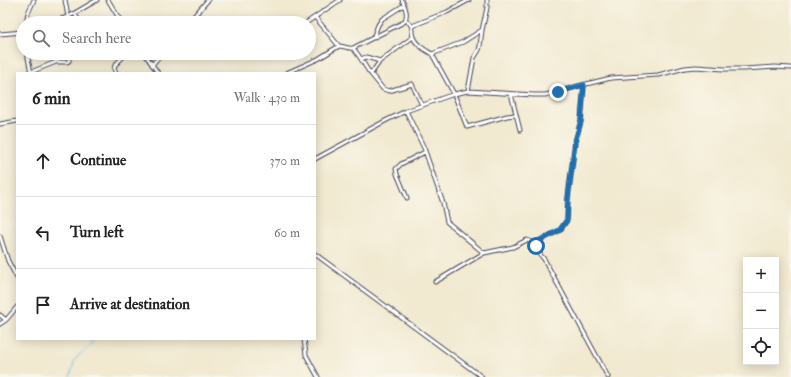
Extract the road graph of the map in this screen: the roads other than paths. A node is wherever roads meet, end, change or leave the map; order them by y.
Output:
1 (34, 0) edge
2 (65, 0) edge
3 (97, 0) edge
4 (108, 0) edge
5 (208, 0) edge
6 (340, 0) edge
7 (402, 0) edge
8 (470, 0) edge
9 (488, 0) edge
10 (404, 5) junction
11 (75, 14) joint
12 (27, 16) edge
13 (68, 16) edge
14 (70, 16) edge
15 (117, 16) edge
16 (194, 16) edge
17 (316, 16) edge
18 (316, 18) edge
19 (406, 20) junction
20 (412, 26) junction
21 (482, 30) junction
22 (16, 33) edge
23 (0, 34) edge
24 (413, 37) junction
25 (373, 38) junction
26 (339, 46) junction
27 (353, 48) junction
28 (432, 54) junction
29 (361, 59) junction
30 (28, 60) edge
31 (69, 60) edge
32 (119, 60) edge
33 (149, 60) edge
34 (156, 60) edge
35 (316, 60) edge
36 (316, 60) edge
37 (380, 61) junction
38 (152, 65) junction
39 (791, 68) edge
40 (31, 72) edge
41 (116, 72) edge
42 (157, 72) edge
43 (288, 72) edge
44 (371, 74) junction
45 (584, 85) junction
46 (468, 91) junction
47 (454, 94) junction
48 (511, 94) junction
49 (422, 105) junction
50 (406, 111) junction
51 (515, 115) junction
52 (16, 121) edge
53 (0, 124) edge
54 (520, 130) dead end
55 (425, 152) junction
56 (316, 158) edge
57 (407, 198) dead end
58 (0, 236) edge
59 (535, 243) junction
60 (484, 253) junction
61 (316, 255) edge
62 (16, 276) edge
63 (435, 282) dead end
64 (16, 308) edge
65 (0, 315) edge
66 (6, 320) junction
67 (0, 324) edge
68 (304, 340) edge
69 (480, 376) edge
70 (318, 377) edge
71 (608, 377) edge

1 - 12 street
2 - 13 street
3 - 11 street
4 - 15 street
5 - 16 street
6 - 17 street
7 - 10 street
8 - 20 street
9 - 21 street
10 - 19 street
10 - 25 street
11 - 14 street
18 - 26 street
19 - 20 street
19 - 25 street
20 - 24 street
21 - 28 street
21 - 46 street
22 - 23 street
24 - 28 street
24 - 37 street
25 - 27 street
26 - 27 street
26 - 36 street
27 - 29 street
28 - 47 street
29 - 37 street
29 - 44 street
30 - 40 street
31 - 40 street
32 - 41 street
33 - 38 street
34 - 38 street
35 - 43 street
37 - 44 street
38 - 42 street
39 - 45 street
44 - 49 street
45 - 48 street
45 - 59 street
46 - 47 street
46 - 48 street
47 - 49 street
47 - 51 street
48 - 51 street
49 - 50 street
50 - 55 street
50 - 56 street
51 - 54 street
52 - 53 street
55 - 57 street
55 - 60 street
58 - 62 street
59 - 60 street
59 - 71 street
60 - 63 street
61 - 69 street
64 - 66 street
65 - 66 street
66 - 67 street
68 - 70 street

